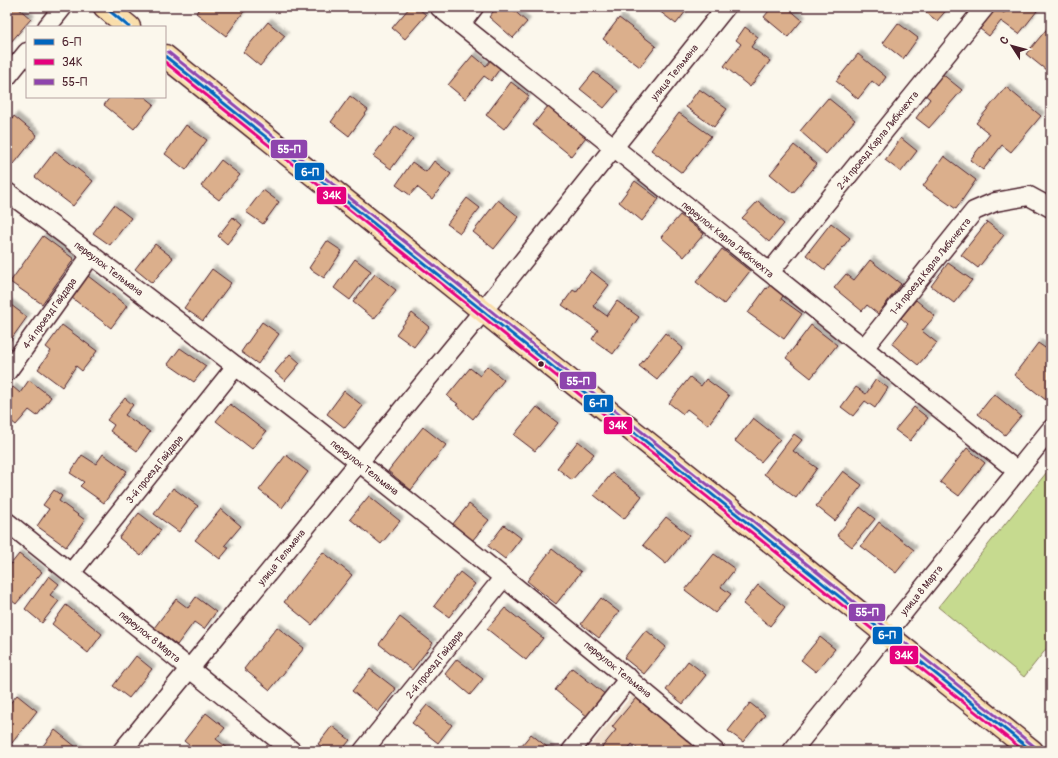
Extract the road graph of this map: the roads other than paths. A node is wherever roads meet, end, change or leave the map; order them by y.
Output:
1 (63, 7) edge
2 (104, 7) edge
3 (439, 7) edge
4 (474, 7) edge
5 (726, 7) edge
6 (985, 7) edge
7 (461, 24) junction
8 (48, 26) edge
9 (129, 26) edge
10 (26, 53) edge
11 (166, 57) edge
12 (7, 77) edge
13 (614, 147) junction
14 (7, 192) edge
15 (1051, 208) edge
16 (92, 254) junction
17 (770, 272) junction
18 (483, 311) junction
19 (864, 348) junction
20 (236, 366) junction
21 (7, 372) edge
22 (1051, 429) edge
23 (359, 462) junction
24 (1017, 471) junction
25 (7, 522) edge
26 (71, 573) junction
27 (504, 577) junction
28 (886, 634) junction
29 (190, 668) junction
30 (629, 678) junction
31 (122, 751) edge
32 (292, 751) edge
33 (364, 751) edge
34 (571, 751) edge
35 (715, 751) edge
36 (792, 751) edge
37 (1032, 751) edge

1 - 8 street
2 - 9 main road
3 - 7 street, переулок Карла Либкнехта
4 - 7 street
5 - 13 street, улица Тельмана
6 - 17 street, 2-й проезд Карла Либкнехта
7 - 13 street, переулок Карла Либкнехта
10 - 12 street
11 - 18 main road
13 - 17 street, переулок Карла Либкнехта
13 - 18 street, улица Тельмана
14 - 16 street, переулок Тельмана
15 - 19 street, 1-й проезд Карла Либкнехта
16 - 20 street, переулок Тельмана
16 - 21 street, 4-й проезд Гайдара
17 - 19 street, переулок Карла Либкнехта
18 - 23 street, улица Тельмана
18 - 28 main road
19 - 24 street, переулок Карла Либкнехта
20 - 23 street, переулок Тельмана
20 - 26 street, 3-й проезд Гайдара
22 - 24 street, улица 8 Марта
23 - 27 street, переулок Тельмана
23 - 29 street, улица Тельмана
24 - 28 street, улица 8 Марта
25 - 26 street, переулок 8 Марта
26 - 29 street, переулок 8 Марта
27 - 30 street, переулок Тельмана
27 - 33 street, 2-й проезд Гайдара
28 - 36 street, улица 8 Марта
28 - 37 main road
29 - 31 street, улица Тельмана
29 - 32 street, переулок 8 Марта
30 - 34 street
30 - 35 street, переулок Тельмана

